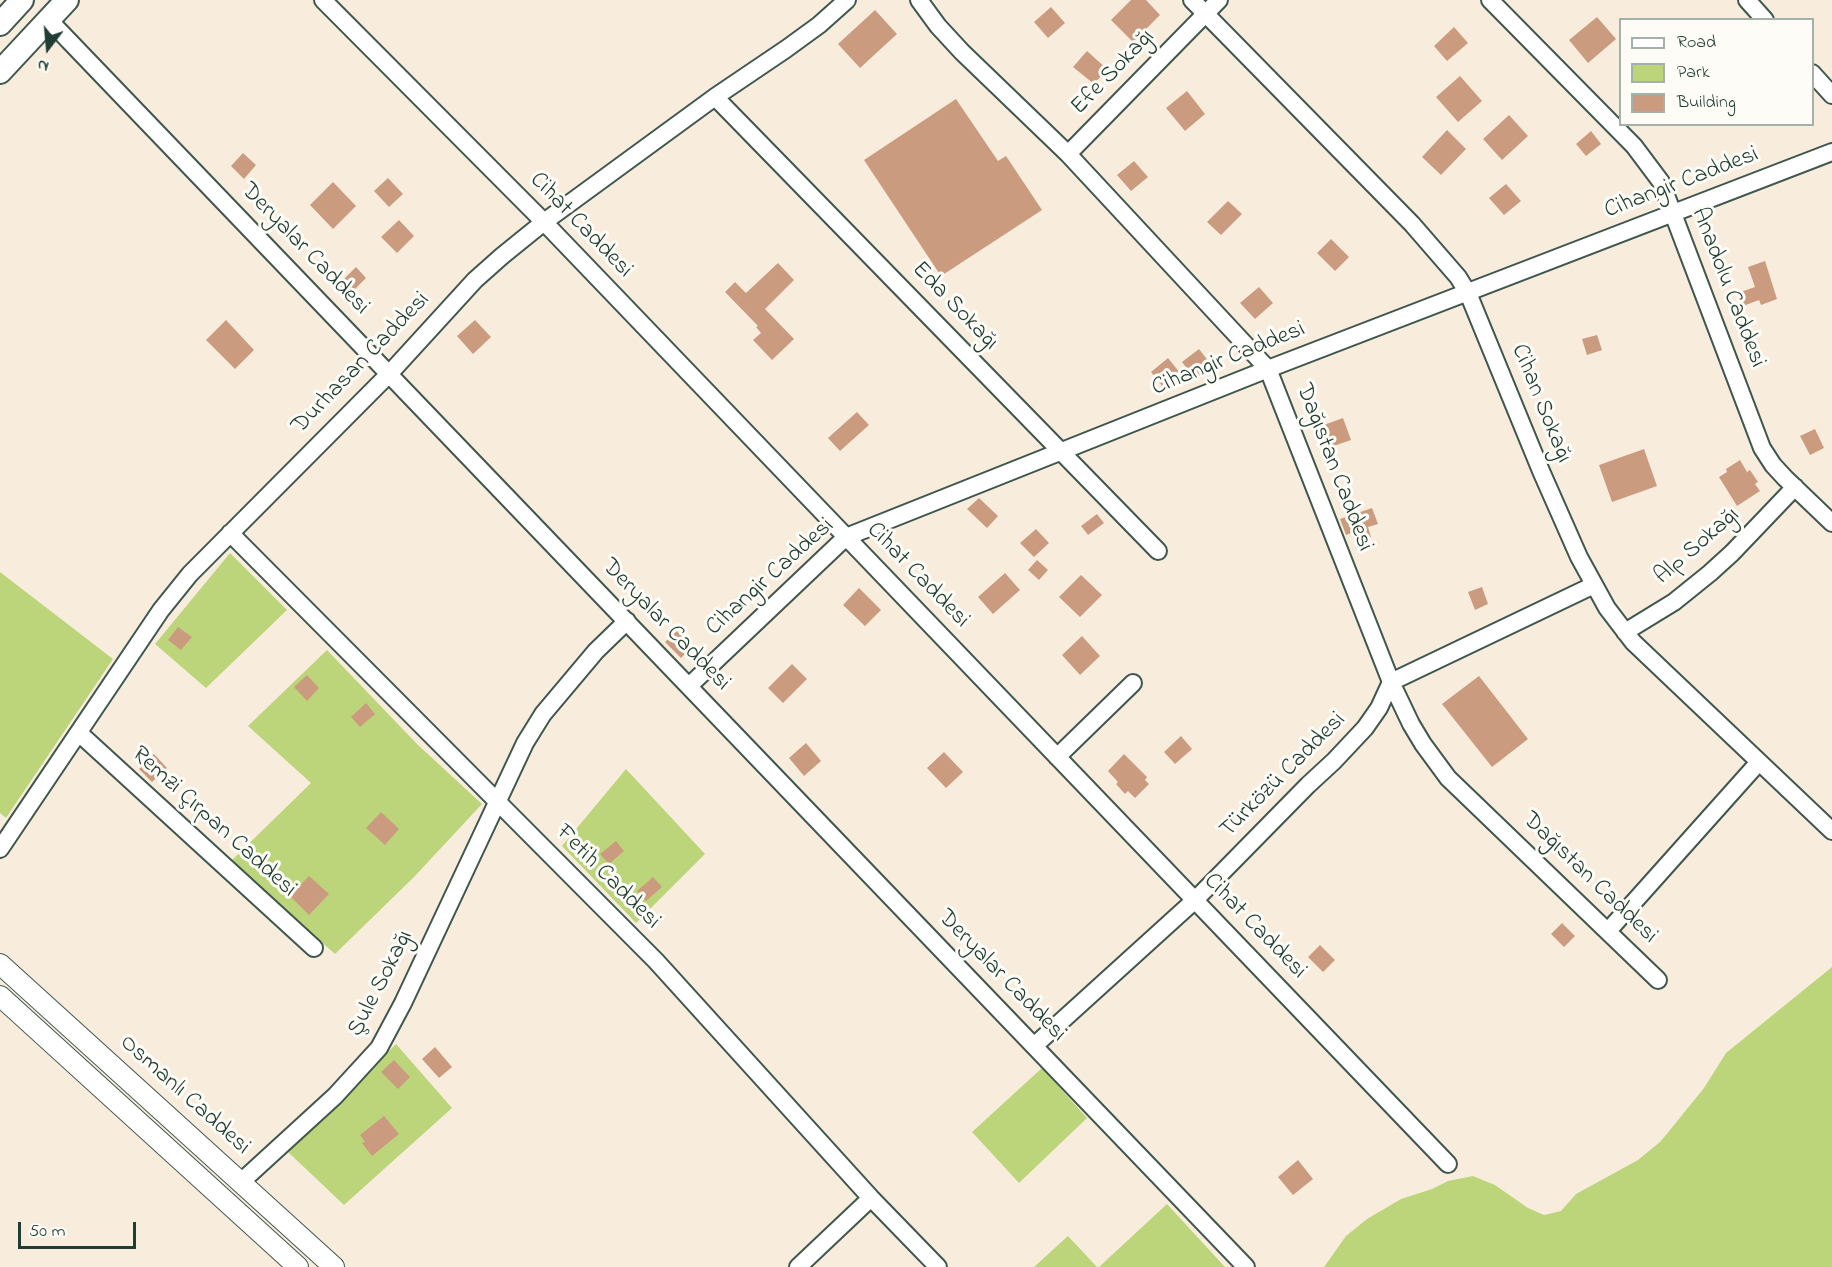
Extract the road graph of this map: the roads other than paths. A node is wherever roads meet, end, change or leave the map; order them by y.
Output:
1 (22, 0) edge
2 (68, 0) edge
3 (323, 0) edge
4 (847, 0) edge
5 (919, 0) edge
6 (1192, 0) edge
7 (1219, 0) edge
8 (1490, 0) edge
9 (1747, 0) edge
10 (1205, 14) junction
11 (1763, 18) edge
12 (49, 20) junction
13 (0, 24) edge
14 (0, 72) edge
15 (1814, 75) edge
16 (1832, 94) edge
17 (715, 97) junction
18 (1832, 152) edge
19 (1068, 154) junction
20 (1673, 214) junction
21 (544, 222) junction
22 (1468, 293) junction
23 (1268, 369) junction
24 (390, 374) junction
25 (1061, 452) junction
26 (1795, 487) junction
27 (1832, 523) edge
28 (230, 533) junction
29 (846, 537) junction
30 (1158, 551) dead end
31 (1593, 585) junction
32 (627, 621) junction
33 (1625, 632) junction
34 (1391, 682) junction
35 (1133, 683) dead end
36 (689, 686) junction
37 (79, 734) junction
38 (1057, 757) junction
39 (1759, 762) junction
40 (498, 802) junction
41 (1832, 831) edge
42 (0, 849) edge
43 (1195, 900) junction
44 (1608, 931) junction
45 (314, 948) dead end
46 (0, 964) edge
47 (1658, 980) dead end
48 (0, 996) edge
49 (1034, 1046) junction
50 (1448, 1164) dead end
51 (241, 1182) junction
52 (871, 1198) junction
53 (298, 1267) edge
54 (334, 1267) edge
55 (798, 1267) edge
56 (938, 1267) edge
57 (1246, 1267) edge

1 - 13 highway
2 - 12 highway
3 - 21 street, Cihat Caddesi
4 - 17 street, Durhasan Caddesi
5 - 19 street, Dağıstan Caddesi
6 - 10 street, Cihan Sokağı
7 - 10 street, Efe Sokağı
8 - 20 street, Anadolu Caddesi
9 - 11 street
10 - 19 street, Efe Sokağı
10 - 22 street, Cihan Sokağı
12 - 14 highway
12 - 24 street, Deryalar Caddesi
15 - 16 street
17 - 21 street, Durhasan Caddesi
17 - 25 street, Eda Sokağı
18 - 20 street, Cihangir Caddesi
19 - 23 street, Dağıstan Caddesi
20 - 22 street, Cihangir Caddesi
20 - 26 street, Anadolu Caddesi
21 - 24 street, Durhasan Caddesi
21 - 29 street, Cihat Caddesi
22 - 23 street, Cihangir Caddesi
22 - 31 street, Cihan Sokağı
23 - 25 street, Cihangir Caddesi
23 - 34 street, Dağıstan Caddesi
24 - 28 street, Durhasan Caddesi
24 - 32 street, Deryalar Caddesi
25 - 29 street, Cihangir Caddesi
25 - 30 street, Eda Sokağı
26 - 27 street, Anadolu Caddesi
26 - 33 street, Alp Sokağı
28 - 37 street, Durhasan Caddesi
28 - 40 street, Fetih Caddesi
29 - 36 street, Cihangir Caddesi
29 - 38 street, Cihat Caddesi
31 - 33 street, Cihan Sokağı
31 - 34 street
32 - 36 street, Deryalar Caddesi
32 - 40 street, Şule Sokağı
33 - 39 street, Cihan Sokağı
34 - 43 street, Türközü Caddesi
34 - 44 street, Dağıstan Caddesi
35 - 38 street
36 - 49 street, Deryalar Caddesi
37 - 42 street, Durhasan Caddesi
37 - 45 street, Remzi Çırpan Caddesi
38 - 43 street, Cihat Caddesi
39 - 41 street, Cihan Sokağı
39 - 44 street
40 - 51 street, Şule Sokağı
40 - 52 street, Fetih Caddesi
43 - 49 street, Türközü Caddesi
43 - 50 street, Cihat Caddesi
44 - 47 street, Dağıstan Caddesi
46 - 51 main road, Osmanlı Caddesi
48 - 53 main road, Osmanlı Caddesi
49 - 57 street, Deryalar Caddesi
51 - 54 main road, Osmanlı Caddesi
52 - 55 street
52 - 56 street, Fetih Caddesi

